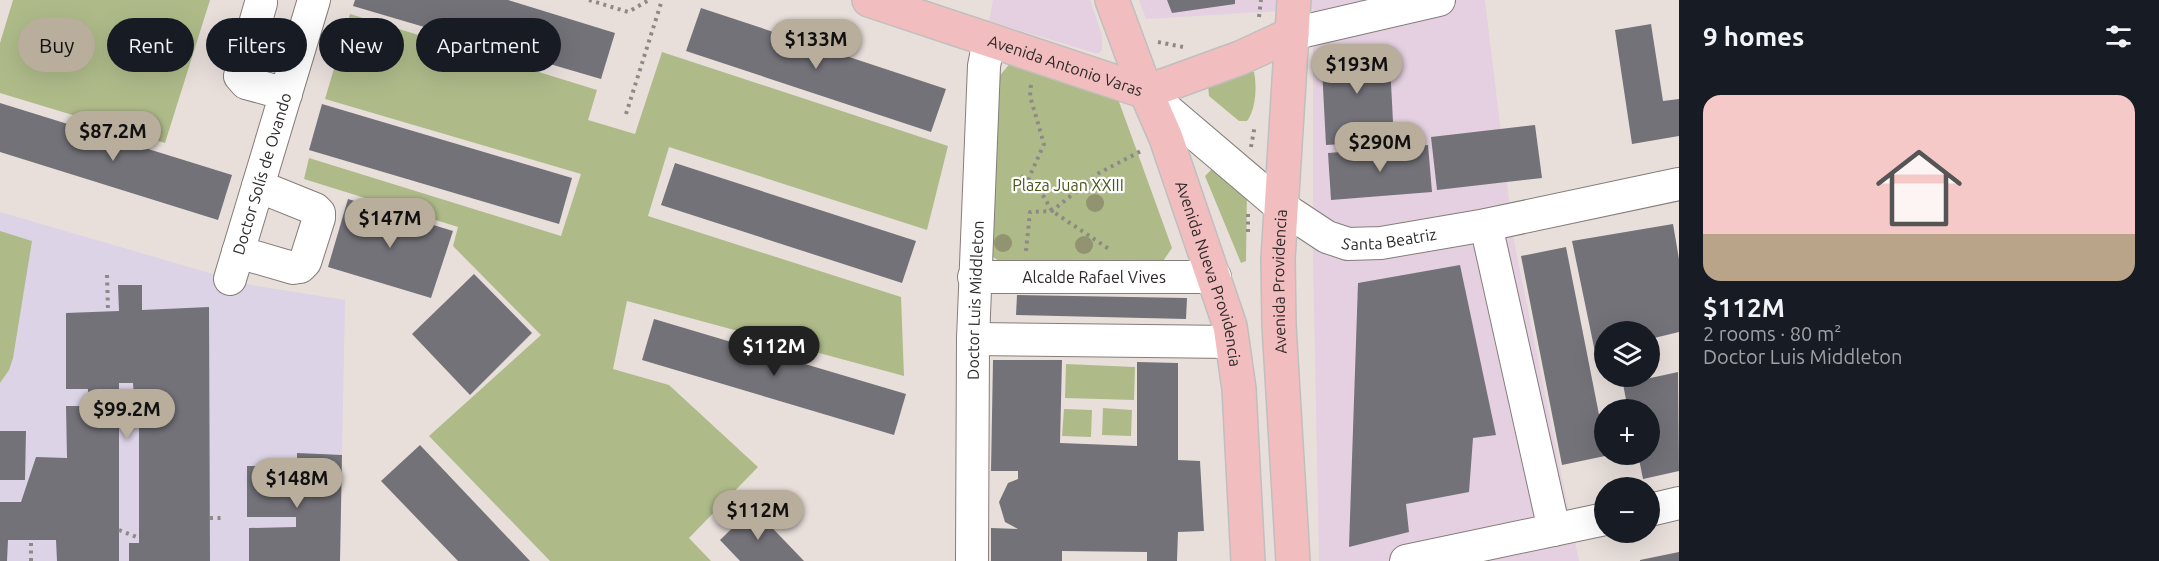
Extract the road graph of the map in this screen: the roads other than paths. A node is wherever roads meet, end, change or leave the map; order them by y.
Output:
1 (314, 0) edge
2 (869, 0) edge
3 (1112, 0) edge
4 (1294, 0) edge
5 (1439, 0) edge
6 (261, 3) dead end
7 (1292, 34) junction
8 (988, 40) junction
9 (1146, 92) junction
10 (286, 94) junction
11 (1679, 184) edge
12 (258, 186) junction
13 (1280, 206) junction
14 (1486, 225) junction
15 (974, 277) junction
16 (1215, 278) junction
17 (973, 339) junction
18 (1232, 342) junction
19 (1679, 503) edge
20 (1660, 508) edge
21 (1594, 521) edge
22 (1554, 530) junction
23 (972, 561) edge
24 (1248, 561) edge
25 (1293, 561) edge
26 (1406, 561) edge

1 - 10 street, Doctor Solís de Ovando
2 - 8 main road, Avenida Antonio Varas
3 - 9 main road, Avenida Nueva Providencia
4 - 7 main road, Avenida Providencia
5 - 7 street
6 - 10 street
7 - 9 main road, Avenida Antonio Varas
7 - 13 main road, Avenida Providencia
8 - 9 main road, Avenida Antonio Varas
8 - 15 street, Doctor Luis Middleton
9 - 13 street, Santa Beatriz
9 - 16 main road, Avenida Nueva Providencia
10 - 12 street, Doctor Solís de Ovando
11 - 14 street, Santa Beatriz
12 - 12 street, Doctor Solís de Ovando
13 - 14 street, Santa Beatriz
13 - 25 main road, Avenida Providencia
14 - 22 street
15 - 16 street, Alcalde Rafael Vives
15 - 17 street, Doctor Luis Middleton
16 - 18 main road, Avenida Nueva Providencia
17 - 18 street
17 - 23 street, Doctor Luis Middleton
18 - 24 main road, Avenida Nueva Providencia
19 - 20 street
21 - 22 street
22 - 26 street

